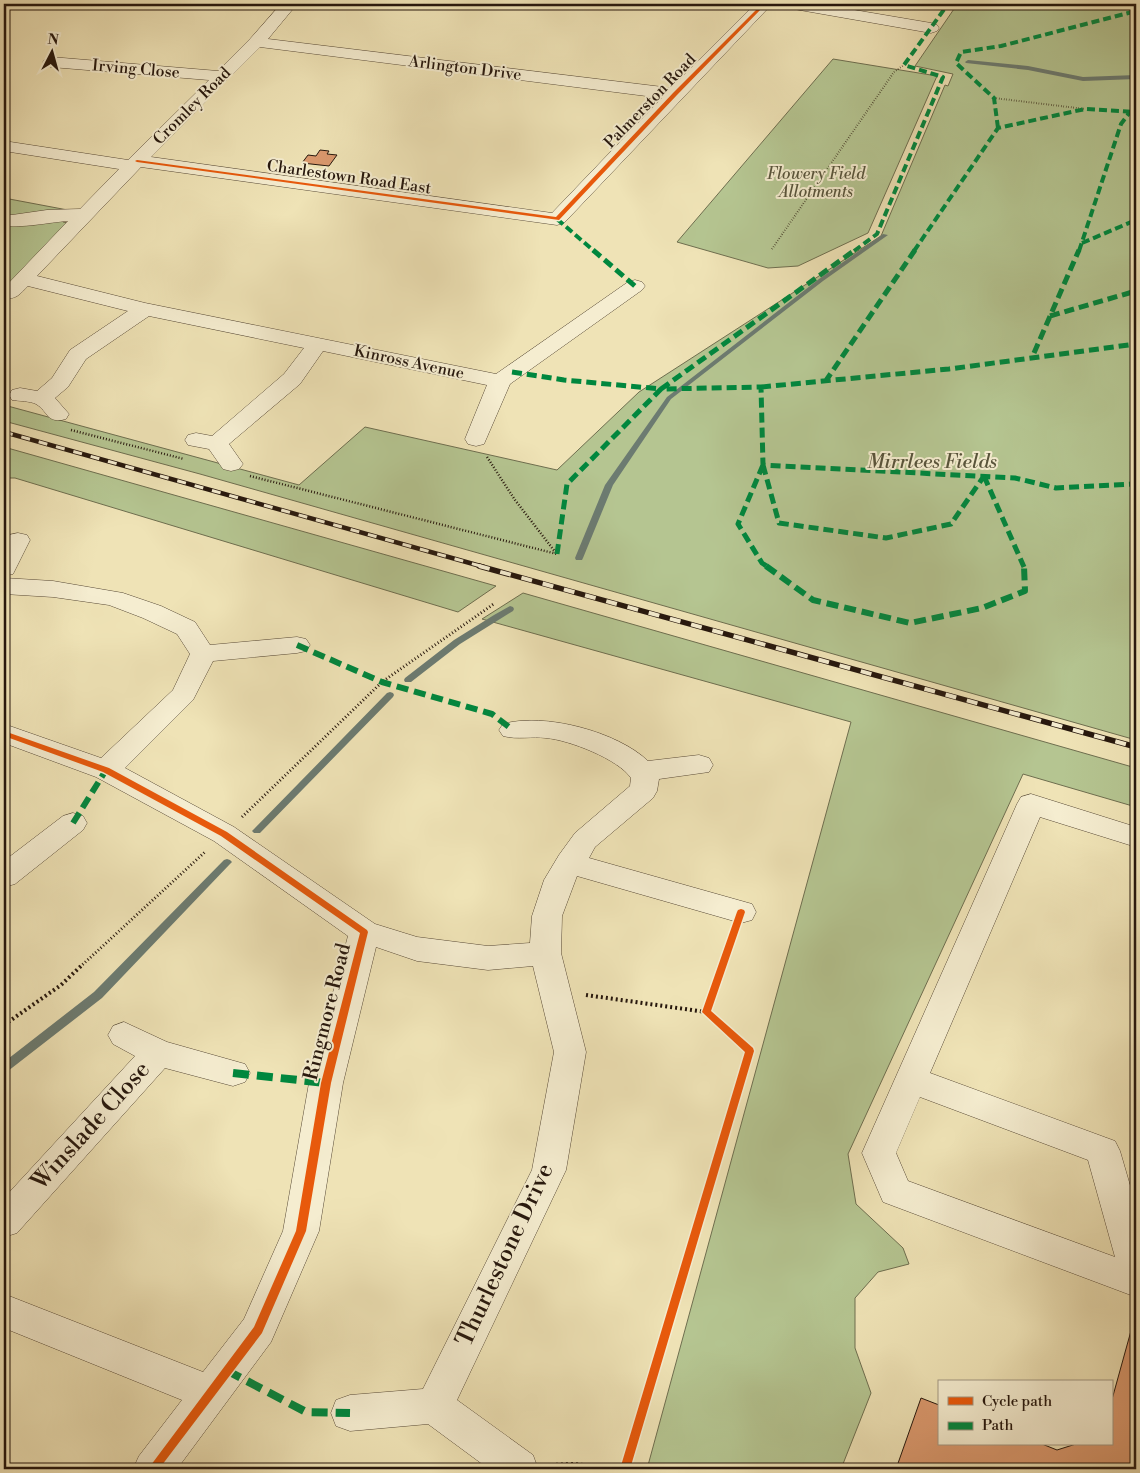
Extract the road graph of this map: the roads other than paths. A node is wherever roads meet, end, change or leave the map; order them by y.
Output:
1 (289, 4) edge
2 (764, 4) edge
3 (794, 4) edge
4 (931, 28) dead end
5 (256, 42) junction
6 (51, 62) dead end
7 (221, 76) junction
8 (675, 94) junction
9 (4, 146) edge
10 (135, 163) junction
11 (86, 215) junction
12 (4, 219) edge
13 (557, 220) joint
14 (17, 286) joint
15 (635, 286) dead end
16 (145, 309) junction
17 (318, 342) junction
18 (500, 381) junction
19 (20, 395) dead end
20 (42, 398) junction
21 (64, 422) road end
22 (476, 439) road end
23 (240, 470) road end
24 (18, 540) dead end
25 (4, 569) edge
26 (4, 586) edge
27 (297, 645) dead end
28 (203, 654) junction
29 (513, 730) dead end
30 (4, 733) edge
31 (699, 765) dead end
32 (106, 770) junction
33 (643, 771) junction
34 (73, 823) dead end
35 (1136, 837) edge
36 (569, 863) junction
37 (4, 876) edge
38 (741, 912) dead end
39 (364, 932) junction
40 (545, 953) junction
41 (124, 1035) dead end
42 (158, 1053) junction
43 (233, 1073) dead end
44 (911, 1080) junction
45 (4, 1222) edge
46 (1136, 1266) edge
47 (1136, 1281) edge
48 (4, 1311) edge
49 (210, 1393) junction
50 (434, 1406) junction
51 (350, 1413) dead end
52 (519, 1468) road end
53 (153, 1469) edge

1 - 5 street, Cromley Road
2 - 8 street, Palmerston Road
3 - 4 street
5 - 7 street, Cromley Road
5 - 8 street, Arlington Drive
6 - 7 street, Irving Close
7 - 10 street, Cromley Road
8 - 13 street, Palmerston Road
9 - 10 street, Charlestown Road East
10 - 11 street, Cromley Road
10 - 13 street, Charlestown Road East
11 - 12 street
11 - 14 street, Cromley Road
14 - 16 street, Kinross Avenue
15 - 18 street
16 - 17 street, Kinross Avenue
16 - 20 street
17 - 18 street, Kinross Avenue
17 - 23 street
18 - 22 street
19 - 20 street
20 - 21 street
24 - 25 street
26 - 28 street
27 - 28 street
28 - 32 street
29 - 33 street
30 - 32 street, Ringmore Road
31 - 33 street
32 - 39 street, Ringmore Road
33 - 36 street, Thurlestone Drive
34 - 37 street
35 - 44 street
36 - 38 street
36 - 40 street, Thurlestone Drive
39 - 40 street
39 - 49 street, Ringmore Road
40 - 50 street, Thurlestone Drive
41 - 42 street
42 - 43 street
42 - 45 street, Winslade Close
44 - 46 street
44 - 47 street
48 - 49 street
49 - 53 street, Ringmore Road
50 - 51 street
50 - 52 street

